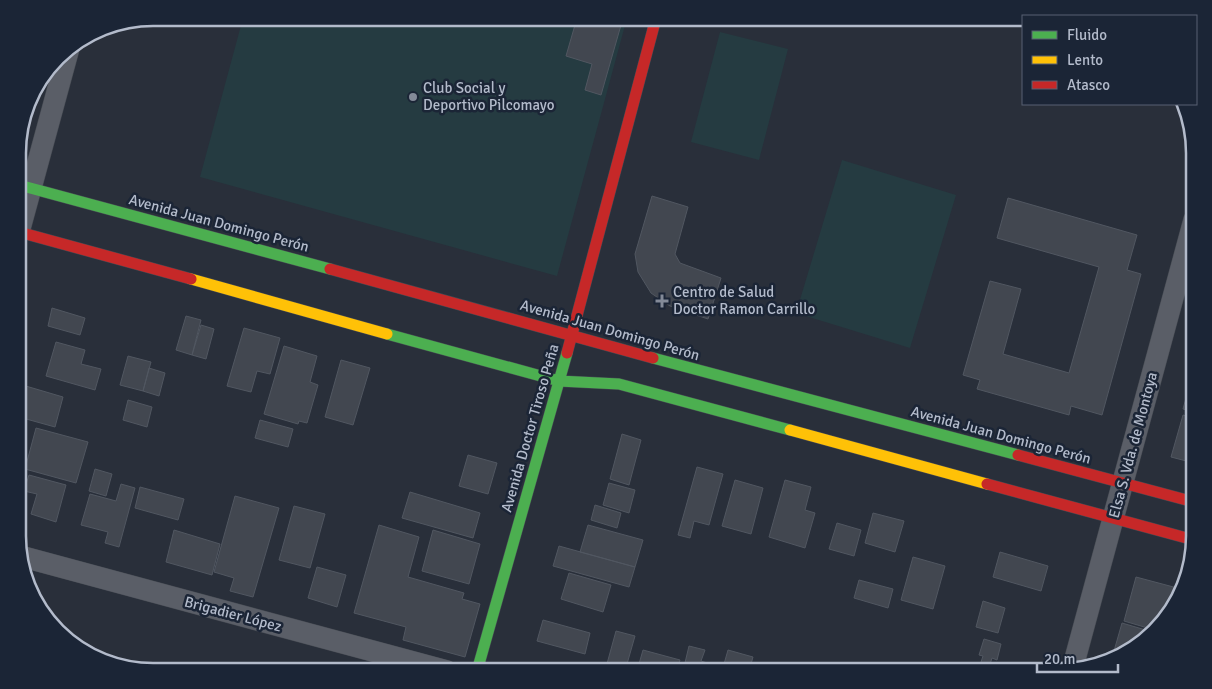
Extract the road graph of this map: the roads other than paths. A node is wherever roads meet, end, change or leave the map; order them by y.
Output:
1 (654, 26) edge
2 (65, 63) edge
3 (26, 183) edge
4 (26, 186) edge
5 (26, 234) edge
6 (1185, 253) edge
7 (572, 334) junction
8 (559, 381) junction
9 (1122, 483) junction
10 (1185, 500) edge
11 (1113, 518) junction
12 (1185, 538) edge
13 (29, 558) edge
14 (1074, 662) edge
15 (416, 663) edge
16 (479, 663) edge

1 - 7 street, Avenida Doctor Tiroso Peña
2 - 3 street
4 - 7 street, Avenida Juan Domingo Perón
5 - 8 street
6 - 9 street, Elsa S. Vda. de Montoya
7 - 8 street, Avenida Doctor Tiroso Peña
7 - 9 street, Avenida Juan Domingo Perón
8 - 11 street
8 - 16 street, Avenida Doctor Tiroso Peña
9 - 10 street, Avenida Juan Domingo Perón
9 - 11 street, Elsa S. Vda. de Montoya
11 - 12 street
11 - 14 street, Elsa S. Vda. de Montoya
13 - 15 street, Brigadier López

